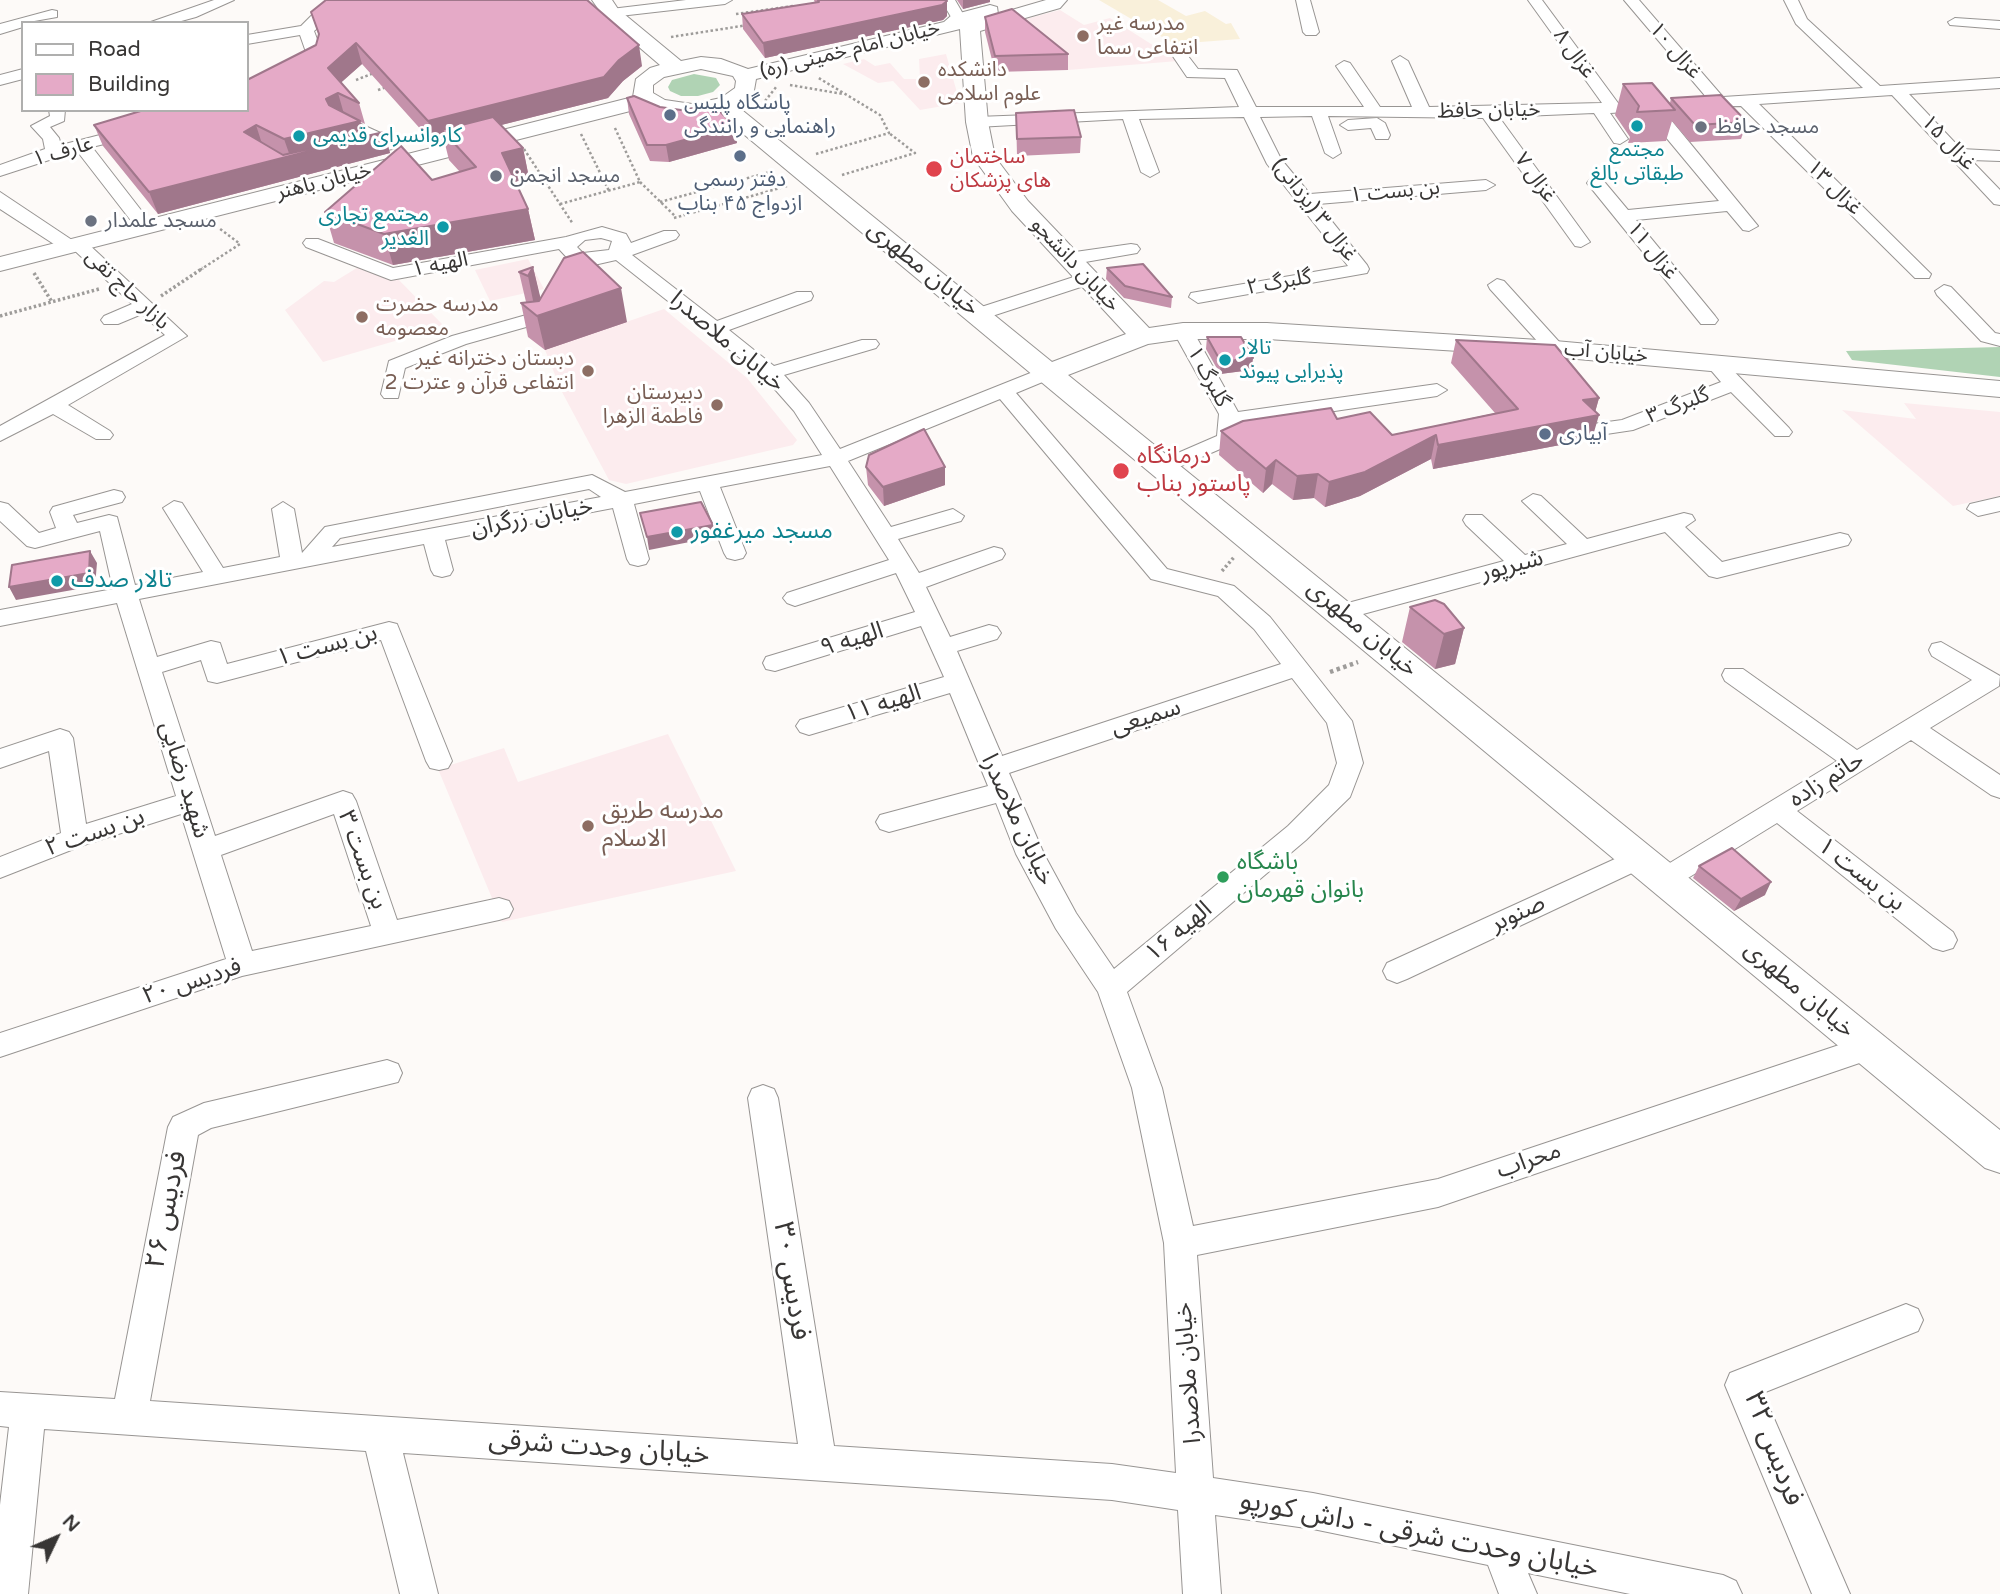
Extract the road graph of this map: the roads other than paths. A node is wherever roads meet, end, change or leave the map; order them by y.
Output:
1 (225, 0) edge
2 (343, 0) edge
3 (725, 0) edge
4 (948, 0) edge
5 (1035, 0) edge
6 (1057, 0) edge
7 (1303, 0) edge
8 (1535, 0) edge
9 (1631, 0) edge
10 (1791, 0) edge
11 (606, 6) edge
12 (52, 14) dead end
13 (28, 21) edge
14 (163, 21) edge
15 (1955, 22) dead end
16 (21, 23) edge
17 (964, 25) junction
18 (2000, 25) edge
19 (0, 29) edge
20 (306, 30) junction
21 (1311, 32) dead end
22 (248, 39) edge
23 (1180, 55) dead end
24 (1399, 61) dead end
25 (1344, 65) dead end
26 (674, 66) junction
27 (21, 75) edge
28 (744, 76) junction
29 (775, 76) junction
30 (0, 80) edge
31 (2000, 83) edge
32 (1894, 88) junction
33 (1874, 89) junction
34 (248, 95) edge
35 (647, 100) junction
36 (1719, 102) junction
37 (1747, 102) junction
38 (1648, 106) junction
39 (1605, 108) junction
40 (727, 109) junction
41 (1375, 111) junction
42 (1422, 111) junction
43 (57, 112) edge
44 (1249, 112) junction
45 (1488, 113) junction
46 (1129, 114) junction
47 (1320, 119) junction
48 (343, 121) edge
49 (977, 122) junction
50 (155, 125) edge
51 (1382, 135) dead end
52 (1620, 139) dead end
53 (81, 145) junction
54 (54, 152) junction
55 (1333, 153) dead end
56 (1960, 154) junction
57 (2000, 156) edge
58 (346, 162) junction
59 (4, 165) edge
60 (1150, 172) dead end
61 (1596, 183) dead end
62 (1486, 185) dead end
63 (0, 190) edge
64 (0, 197) edge
65 (1304, 200) junction
66 (2000, 200) edge
67 (1731, 205) junction
68 (1623, 216) junction
69 (670, 224) road end
70 (1749, 226) dead end
71 (145, 227) junction
72 (1581, 242) dead end
73 (312, 243) dead end
74 (74, 245) junction
75 (1131, 249) dead end
76 (575, 251) junction
77 (617, 252) junction
78 (1068, 258) junction
79 (0, 264) edge
80 (1360, 269) joint
81 (1922, 274) dead end
82 (1086, 279) junction
83 (1497, 285) dead end
84 (1944, 291) dead end
85 (804, 296) dead end
86 (1198, 297) dead end
87 (145, 306) junction
88 (979, 314) junction
89 (544, 316) edge
90 (111, 320) dead end
91 (1708, 320) dead end
92 (716, 328) junction
93 (1183, 331) junction
94 (1143, 337) junction
95 (2000, 340) edge
96 (869, 344) dead end
97 (1555, 349) junction
98 (1714, 362) junction
99 (1050, 372) junction
100 (771, 373) junction
101 (1734, 384) junction
102 (1437, 390) dead end
103 (2000, 390) edge
104 (391, 394) dead end
105 (1010, 397) junction
106 (54, 405) junction
107 (1229, 420) junction
108 (1593, 430) edge
109 (1782, 432) dead end
110 (0, 435) edge
111 (103, 435) dead end
112 (834, 459) junction
113 (1165, 467) junction
114 (708, 484) junction
115 (114, 498) dead end
116 (622, 500) junction
117 (1533, 501) dead end
118 (174, 508) dead end
119 (0, 509) edge
120 (283, 509) dead end
121 (953, 516) dead end
122 (1474, 520) dead end
123 (69, 533) junction
124 (886, 535) junction
125 (433, 537) junction
126 (1840, 540) dead end
127 (1583, 547) junction
128 (735, 553) dead end
129 (994, 554) dead end
130 (638, 559) dead end
131 (301, 562) junction
132 (1521, 564) junction
133 (442, 570) dead end
134 (908, 573) junction
135 (218, 578) junction
136 (126, 596) junction
137 (795, 598) dead end
138 (1340, 611) junction
139 (929, 616) junction
140 (0, 618) edge
141 (989, 633) dead end
142 (943, 647) junction
143 (1941, 650) dead end
144 (775, 663) dead end
145 (149, 668) junction
146 (1304, 673) junction
147 (1734, 675) dead end
148 (957, 682) junction
149 (809, 726) dead end
150 (1913, 728) junction
151 (0, 759) edge
152 (439, 761) dead end
153 (1856, 762) junction
154 (997, 781) junction
155 (2000, 788) edge
156 (191, 801) junction
157 (1779, 810) junction
158 (889, 822) dead end
159 (75, 838) junction
160 (206, 850) junction
161 (1639, 858) junction
162 (0, 868) edge
163 (1665, 879) junction
164 (499, 909) dead end
165 (388, 935) junction
166 (1943, 940) dead end
167 (242, 965) junction
168 (1396, 971) dead end
169 (1111, 988) junction
170 (0, 1045) edge
171 (1869, 1047) junction
172 (387, 1073) dead end
173 (763, 1098) dead end
174 (2000, 1155) edge
175 (1180, 1243) junction
176 (1906, 1320) dead end
177 (14, 1410) edge
178 (129, 1418) junction
179 (380, 1434) junction
180 (819, 1463) junction
181 (1197, 1495) junction
182 (1500, 1549) junction
183 (9, 1594) edge
184 (419, 1594) edge
185 (1202, 1594) edge
186 (1518, 1594) edge
187 (1723, 1594) edge
188 (1831, 1594) edge

1 - 14 street
2 - 20 street
3 - 11 street
4 - 17 street
5 - 17 main road, خیابان امام خمینی (ره)
6 - 17 main road, خیابان امام خمینی (ره)
7 - 21 street
8 - 39 street, غزال ۸
9 - 36 street, غزال ۱۰
10 - 33 street
11 - 26 main road
12 - 13 street
15 - 18 street
16 - 19 street
17 - 29 main road, خیابان امام خمینی (ره)
17 - 49 main road, خیابان دانشجو
20 - 22 street
20 - 34 street
23 - 44 street, غزال ۳ (یزدانی)
24 - 42 street
25 - 41 street
26 - 28 main road
26 - 35 main road
27 - 30 street
28 - 29 main road, خیابان امام خمینی (ره)
28 - 40 main road
29 - 40 main road
31 - 32 street, خیابان حافظ
32 - 33 street, خیابان حافظ
32 - 56 street, غزال ۱۵
33 - 37 street, خیابان حافظ
35 - 40 main road
35 - 58 main road, خیابان باهنر
36 - 37 street, خیابان حافظ
36 - 38 street, خیابان حافظ
37 - 81 street, غزال ۱۳
38 - 39 street, خیابان حافظ
38 - 67 street
39 - 45 street, خیابان حافظ
39 - 52 street, غزال ۸
40 - 88 main road, خیابان مطهری
41 - 42 street, خیابان حافظ
41 - 47 street, خیابان حافظ
42 - 45 street, خیابان حافظ
43 - 54 street
44 - 46 street, خیابان حافظ
44 - 47 street, خیابان حافظ
44 - 65 street, غزال ۳ (یزدانی)
45 - 72 street, غزال ۷
46 - 49 street, خیابان حافظ
46 - 60 street
47 - 51 street
47 - 55 street
48 - 58 street
49 - 78 main road, خیابان دانشجو
50 - 53 street, عارف ۱
53 - 54 street, عارف ۱
53 - 71 street
54 - 59 street, عارف ۱
56 - 57 street
56 - 66 street, غزال ۱۵
58 - 71 main road, خیابان باهنر
59 - 63 street
61 - 68 street, غزال ۱۱
62 - 65 street, بن بست ۱
64 - 74 street, بازار حاج تقی
65 - 80 street, غزال ۳ (یزدانی)
67 - 68 street
67 - 70 street
68 - 91 street, غزال ۱۱
69 - 77 street
71 - 74 main road, خیابان باهنر
73 - 76 street, الهیه ۱
74 - 79 main road, خیابان باهنر
74 - 87 street, بازار حاج تقی
75 - 78 street
76 - 77 street
76 - 77 street, خیابان ملاصدرا
77 - 92 street, خیابان ملاصدرا
78 - 82 main road, خیابان دانشجو
80 - 86 street, گلبرگ ۲
82 - 88 street
82 - 94 main road, خیابان دانشجو
83 - 97 street
84 - 95 street
85 - 92 street
87 - 90 street
87 - 106 street, بازار حاج تقی
88 - 99 main road, خیابان مطهری
89 - 104 street
92 - 100 street, خیابان ملاصدرا
93 - 94 main road, خیابان آب
93 - 97 main road, خیابان آب
93 - 107 street, گلبرگ ۱
94 - 99 main road, خیابان آب
96 - 100 street
97 - 98 main road, خیابان آب
98 - 101 street, گلبرگ ۳
98 - 103 main road, خیابان آب
99 - 105 street, خیابان زرگران
99 - 113 main road, خیابان مطهری
100 - 112 street, خیابان ملاصدرا
101 - 108 street, گلبرگ ۳
101 - 109 street
102 - 107 street
105 - 112 street, خیابان زرگران
105 - 146 street, الهیه ۱۶
106 - 110 street
106 - 111 street
107 - 113 street, گلبرگ ۱
112 - 114 street, خیابان زرگران
112 - 124 street, خیابان ملاصدرا
113 - 138 main road, خیابان مطهری
114 - 116 street, خیابان زرگران
114 - 128 street
115 - 123 street
116 - 125 street, خیابان زرگران
116 - 130 street
116 - 131 street
117 - 127 street
118 - 135 street
119 - 123 street
120 - 131 street
121 - 124 street
122 - 132 street
123 - 136 street
124 - 134 street, خیابان ملاصدرا
125 - 131 street, خیابان زرگران
125 - 133 street
126 - 127 street, شیرپور
127 - 132 street, شیرپور
129 - 134 street
131 - 135 street, خیابان زرگران
132 - 138 street, شیرپور
134 - 137 street
134 - 139 street, خیابان ملاصدرا
135 - 136 street, خیابان زرگران
136 - 140 street, خیابان زرگران
136 - 145 street, شهید رضایی
138 - 161 main road, خیابان مطهری
139 - 142 street, خیابان ملاصدرا
139 - 144 street, الهیه ۹
141 - 142 street
142 - 148 street, خیابان ملاصدرا
143 - 150 street, حاتم زاده
145 - 152 street, بن بست ۱
145 - 156 street, شهید رضایی
146 - 154 street, سمیعی
146 - 169 street, الهیه ۱۶
147 - 153 street
148 - 149 street, الهیه ۱۱
148 - 154 street, خیابان ملاصدرا
150 - 153 street, حاتم زاده
150 - 155 street
151 - 159 street
153 - 157 street, حاتم زاده
154 - 158 street, سمیعی
154 - 169 street, خیابان ملاصدرا
156 - 159 street, بن بست ۲
156 - 160 street, شهید رضایی
157 - 163 street, حاتم زاده
157 - 166 street, بن بست ۱
159 - 162 street, بن بست ۲
160 - 165 street, بن بست ۳
160 - 167 street, شهید رضایی
161 - 163 main road, خیابان مطهری
161 - 168 street, صنوبر
163 - 171 main road, خیابان مطهری
164 - 165 street
165 - 167 street, فردیس ۲۰
167 - 170 street, فردیس ۲۰
169 - 175 street, خیابان ملاصدرا
171 - 174 main road, خیابان مطهری
171 - 175 street, محراب
172 - 178 street, فردیس ۲۶
173 - 180 street, فردیس ۳۰
175 - 181 street, خیابان ملاصدرا
176 - 188 street, فردیس ۳۲
177 - 178 street, خیابان وحدت شرقی
177 - 183 street
178 - 179 street, خیابان وحدت شرقی
179 - 180 street, خیابان وحدت شرقی
179 - 184 street
180 - 181 street, خیابان وحدت شرقی
181 - 182 street, خیابان وحدت شرقی - داش کورپو
181 - 185 street, خیابان ملاصدرا
182 - 186 street
182 - 187 street, خیابان وحدت شرقی - داش کورپو

